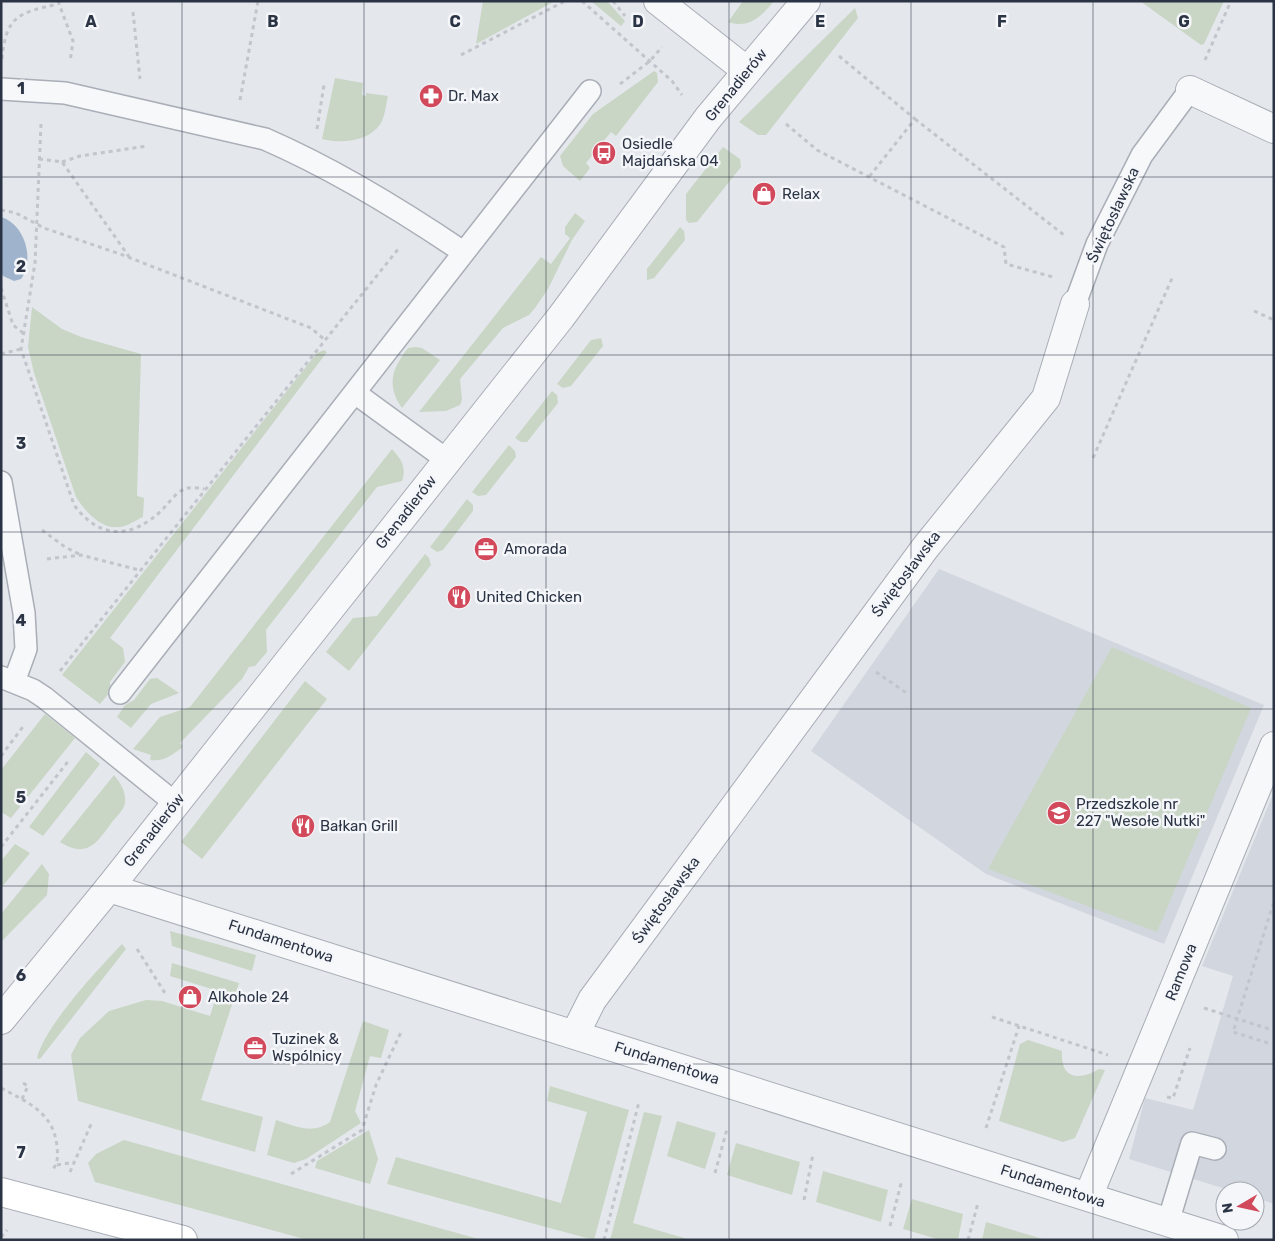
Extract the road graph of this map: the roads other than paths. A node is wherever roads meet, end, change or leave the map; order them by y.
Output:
1 (658, 1) edge
2 (806, 1) edge
3 (748, 71) junction
4 (1, 89) edge
5 (590, 90) road end
6 (1190, 90) joint
7 (1274, 129) edge
8 (463, 252) junction
9 (1079, 294) joint
10 (356, 393) junction
11 (447, 460) junction
12 (1, 482) edge
13 (10, 553) edge
14 (8, 679) edge
15 (120, 693) dead end
16 (1274, 746) edge
17 (175, 803) junction
18 (109, 888) junction
19 (1, 1020) edge
20 (576, 1034) junction
21 (1215, 1148) dead end
22 (1, 1192) edge
23 (1088, 1197) junction
24 (1168, 1222) junction
25 (183, 1240) edge
26 (1224, 1240) edge

1 - 3 street
2 - 3 street, Grenadierów
3 - 11 street, Grenadierów
4 - 8 lane
5 - 8 lane
6 - 7 street
6 - 9 lane, Świętosławska
8 - 10 lane
9 - 20 street, Świętosławska
10 - 11 lane
10 - 15 lane
11 - 17 street, Grenadierów
12 - 13 lane
13 - 14 lane
14 - 17 lane
16 - 23 street, Ramowa
17 - 18 street, Grenadierów
18 - 19 street, Grenadierów
18 - 20 street, Fundamentowa
20 - 23 street, Fundamentowa
21 - 24 lane
22 - 25 main road
23 - 24 street, Fundamentowa
24 - 26 street, Fundamentowa

